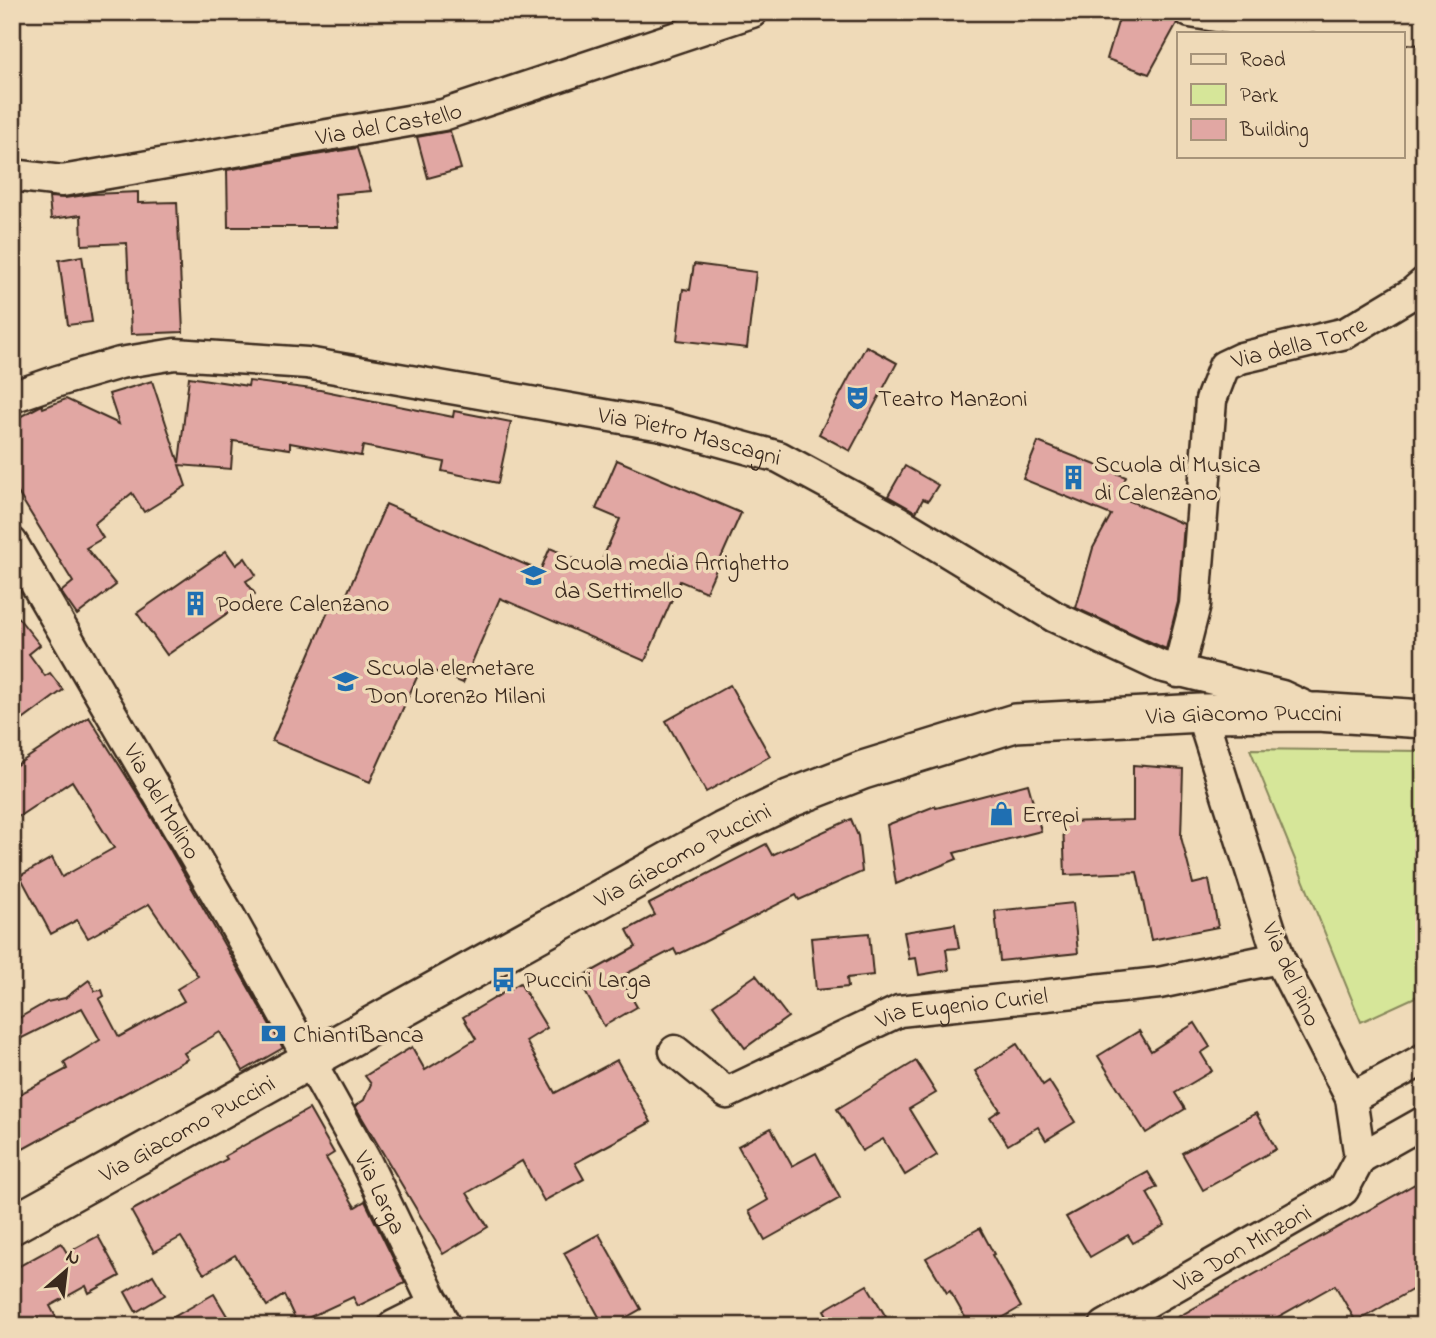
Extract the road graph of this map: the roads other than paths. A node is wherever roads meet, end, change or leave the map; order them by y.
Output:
1 (752, 12) edge
2 (1190, 12) edge
3 (1313, 14) edge
4 (1424, 29) edge
5 (12, 174) edge
6 (1424, 283) edge
7 (12, 397) edge
8 (12, 544) edge
9 (1178, 672) junction
10 (1317, 712) junction
11 (1201, 713) junction
12 (1424, 719) edge
13 (1279, 958) junction
14 (675, 1051) dead end
15 (1424, 1059) edge
16 (309, 1062) junction
17 (1351, 1098) junction
18 (1424, 1122) edge
19 (1360, 1158) junction
20 (12, 1225) edge
21 (440, 1315) edge
22 (394, 1326) edge
23 (1105, 1326) edge

1 - 5 street, Via del Castello
2 - 3 street
3 - 4 street
6 - 9 street, Via della Torre
7 - 9 street, Via Pietro Mascagni
8 - 16 street, Via del Molino
9 - 10 street, Via Pietro Mascagni
10 - 11 street, Via Giacomo Puccini
10 - 12 street, Via Giacomo Puccini
11 - 13 street, Via del Pino
11 - 16 street, Via Giacomo Puccini
13 - 14 street, Via Eugenio Curiel
13 - 17 street, Via del Pino
15 - 17 street
16 - 20 street, Via Giacomo Puccini
16 - 21 street, Via Larga
17 - 19 street, Via del Pino
18 - 19 street
19 - 23 street, Via Don Minzoni
21 - 22 street

